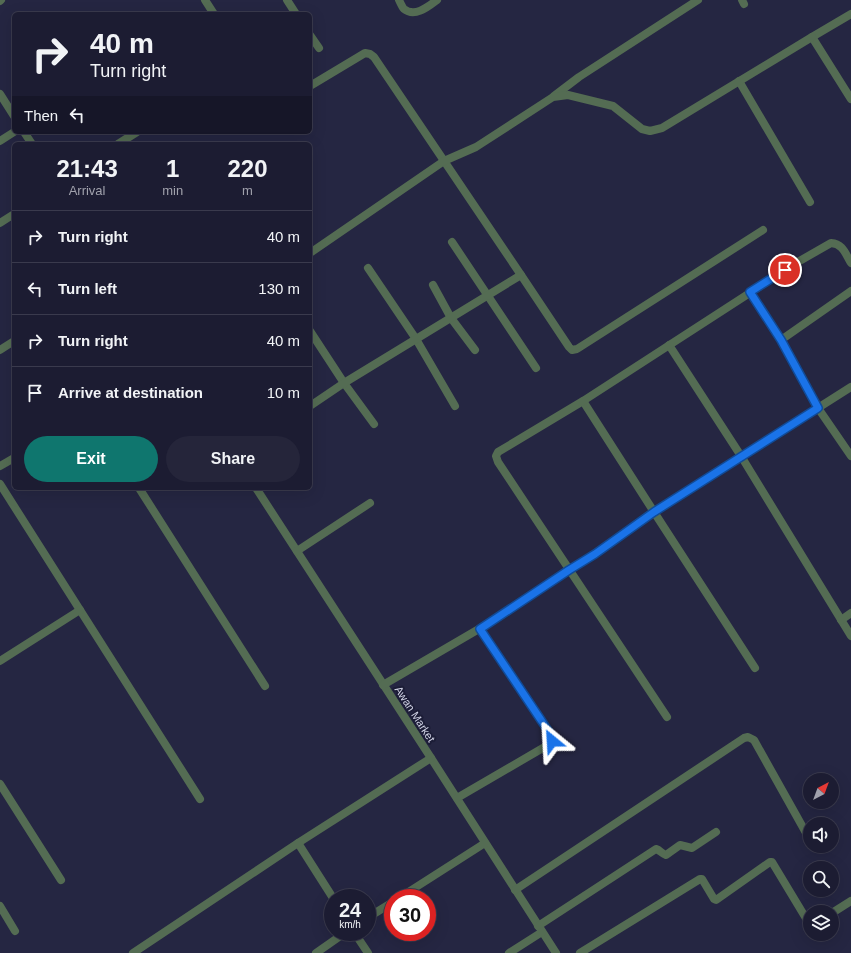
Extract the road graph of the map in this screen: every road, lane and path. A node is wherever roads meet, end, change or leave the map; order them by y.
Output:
1 (205, 0) edge
2 (287, 0) edge
3 (399, 0) edge
4 (438, 0) edge
5 (698, 0) edge
6 (213, 12) edge
7 (295, 12) edge
8 (851, 14) edge
9 (812, 37) junction
10 (312, 38) edge
11 (319, 48) dead end
12 (739, 81) junction
13 (312, 85) edge
14 (0, 94) edge
15 (553, 97) junction
16 (851, 99) edge
17 (12, 113) edge
18 (12, 133) edge
19 (134, 134) edge
20 (0, 141) edge
21 (121, 142) edge
22 (444, 161) junction
23 (810, 202) dead end
24 (12, 215) edge
25 (0, 223) edge
26 (763, 230) dead end
27 (452, 242) dead end
28 (312, 252) edge
29 (851, 263) edge
30 (368, 268) dead end
31 (521, 275) junction
32 (433, 285) dead end
33 (851, 291) edge
34 (750, 292) junction
35 (488, 295) junction
36 (451, 318) junction
37 (312, 334) edge
38 (416, 339) junction
39 (781, 340) junction
40 (12, 342) edge
41 (669, 345) junction
42 (0, 350) edge
43 (475, 350) dead end
44 (536, 368) dead end
45 (344, 382) junction
46 (851, 387) edge
47 (583, 400) junction
48 (312, 405) edge
49 (455, 406) dead end
50 (818, 408) junction
51 (374, 424) dead end
52 (741, 456) junction
53 (851, 456) edge
54 (12, 459) edge
55 (0, 466) edge
56 (0, 484) edge
57 (140, 490) edge
58 (257, 490) edge
59 (370, 503) dead end
60 (654, 512) junction
61 (297, 551) junction
62 (569, 570) junction
63 (80, 610) junction
64 (851, 614) edge
65 (841, 620) junction
66 (480, 629) junction
67 (851, 636) edge
68 (0, 661) edge
69 (755, 668) dead end
70 (383, 685) junction
71 (265, 686) dead end
72 (667, 717) dead end
73 (431, 758) junction
74 (0, 784) edge
75 (457, 798) junction
76 (200, 799) dead end
77 (803, 828) edge
78 (716, 832) dead end
79 (298, 843) junction
80 (485, 843) junction
81 (61, 880) dead end
82 (327, 889) edge
83 (413, 889) edge
84 (515, 890) junction
85 (851, 901) edge
86 (0, 906) edge
87 (839, 909) edge
88 (803, 913) edge
89 (540, 929) junction
90 (15, 930) dead end
91 (333, 941) edge
92 (360, 941) edge
93 (133, 953) edge
94 (316, 953) edge
95 (368, 953) edge
96 (509, 953) edge
97 (556, 953) edge
98 (580, 953) edge

1 - 6 street
2 - 7 street
3 - 4 street
5 - 15 street
8 - 9 street
9 - 12 street
9 - 16 street
10 - 11 street
12 - 15 street
12 - 23 street
13 - 22 street
14 - 17 street
15 - 22 street
18 - 20 street
19 - 21 street
22 - 28 street
22 - 31 street
24 - 25 street
26 - 31 street
27 - 35 street
29 - 34 street
30 - 38 street
31 - 35 street
32 - 36 street
33 - 39 street
34 - 39 street
34 - 41 street
35 - 36 street
35 - 44 street
36 - 38 street
36 - 43 street
37 - 45 street
38 - 45 street
38 - 49 street
39 - 50 street
40 - 42 street
41 - 47 street
41 - 52 street
45 - 48 street
45 - 51 street
46 - 50 street
47 - 60 street
47 - 62 street
50 - 52 street
50 - 53 street
52 - 60 street
52 - 65 street
54 - 55 street
56 - 63 street
57 - 71 street
58 - 61 street, Awan Market
59 - 61 street
60 - 62 street
60 - 69 street
61 - 70 street, Awan Market
62 - 66 street
62 - 72 street
63 - 68 street
63 - 76 street
64 - 65 street
65 - 67 street
66 - 70 street
66 - 75 street
70 - 73 street, Awan Market
73 - 75 street, Awan Market
73 - 79 street
74 - 81 street
75 - 80 street, Awan Market
77 - 84 street
78 - 89 street
79 - 82 street
79 - 93 street
80 - 83 street
80 - 84 street, Awan Market
84 - 89 street, Awan Market
85 - 87 street
86 - 90 street
88 - 98 street
89 - 96 street
89 - 97 street, Awan Market
91 - 94 street
92 - 95 street

